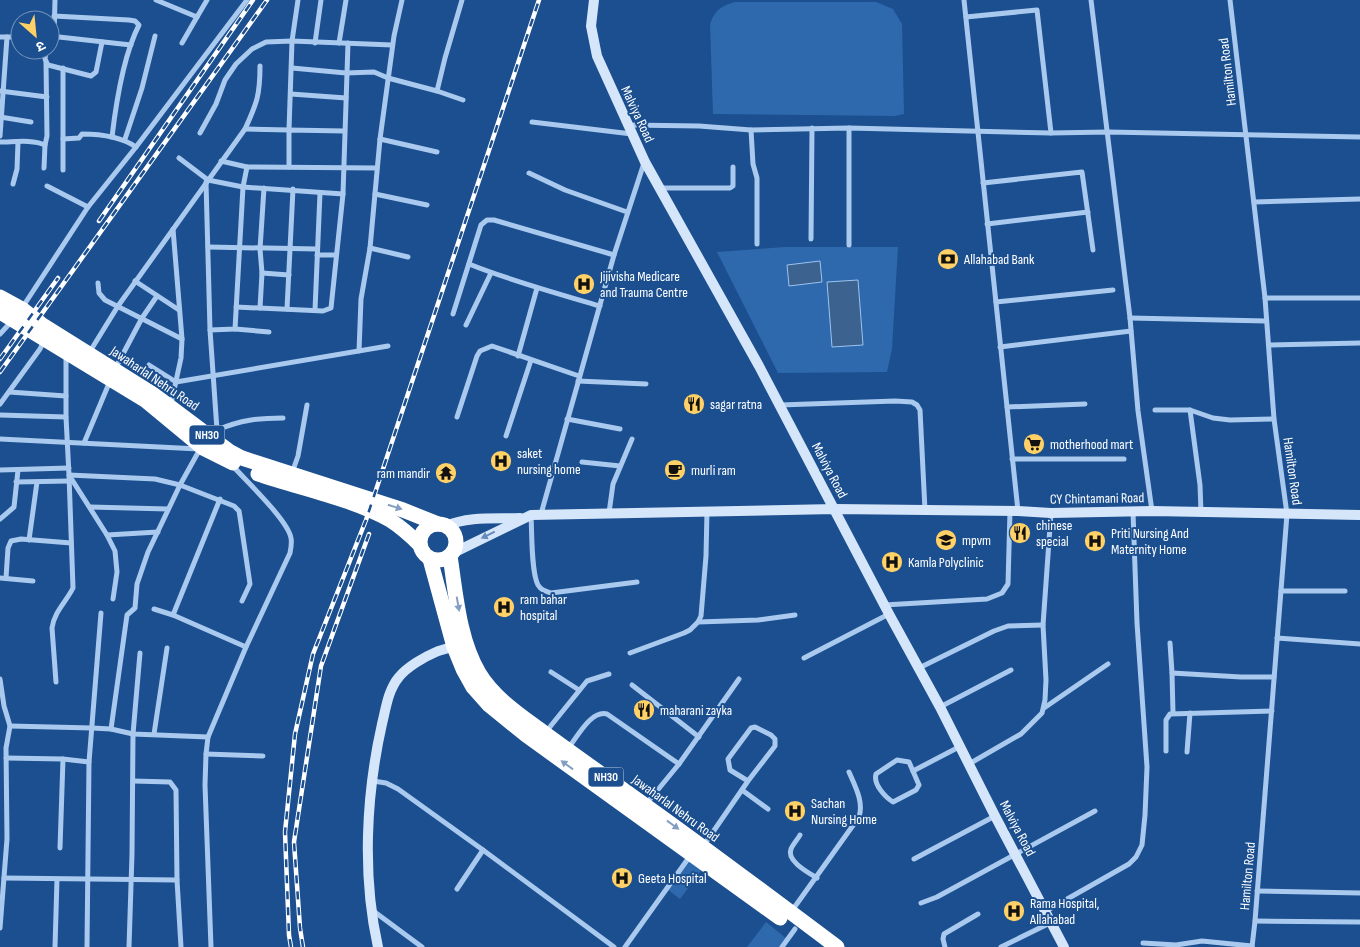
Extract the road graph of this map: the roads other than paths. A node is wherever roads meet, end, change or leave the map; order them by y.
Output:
1 (158, 0) edge
2 (207, 0) edge
3 (298, 0) edge
4 (321, 0) edge
5 (346, 0) edge
6 (402, 0) edge
7 (462, 0) edge
8 (594, 0) edge
9 (964, 0) edge
10 (1090, 0) edge
11 (1230, 0) edge
12 (245, 1) edge
13 (60, 16) edge
14 (197, 17) junction
15 (966, 17) junction
16 (155, 36) dead end
17 (0, 37) edge
18 (7, 37) joint
19 (60, 37) edge
20 (292, 40) junction
21 (102, 42) junction
22 (182, 43) dead end
23 (314, 43) junction
24 (339, 43) junction
25 (348, 43) junction
26 (131, 45) junction
27 (392, 45) junction
28 (46, 62) joint
29 (260, 66) dead end
30 (63, 68) junction
31 (292, 68) junction
32 (2, 69) edge
33 (346, 73) junction
34 (388, 78) junction
35 (2, 91) edge
36 (437, 91) junction
37 (291, 94) junction
38 (47, 97) junction
39 (346, 98) junction
40 (463, 100) dead end
41 (1, 118) edge
42 (31, 122) dead end
43 (532, 122) dead end
44 (812, 128) junction
45 (849, 128) junction
46 (245, 129) junction
47 (289, 130) junction
48 (344, 130) junction
49 (630, 130) junction
50 (751, 130) junction
51 (977, 131) junction
52 (1108, 132) junction
53 (200, 133) dead end
54 (1051, 133) junction
55 (1246, 135) junction
56 (0, 136) edge
57 (112, 137) junction
58 (1360, 137) edge
59 (63, 139) junction
60 (125, 139) junction
61 (380, 139) junction
62 (0, 142) edge
63 (18, 142) junction
64 (45, 145) junction
65 (136, 147) junction
66 (437, 152) dead end
67 (179, 158) dead end
68 (221, 161) junction
69 (645, 162) junction
70 (247, 167) junction
71 (289, 167) junction
72 (344, 167) junction
73 (733, 167) dead end
74 (44, 168) dead end
75 (377, 168) junction
76 (63, 170) dead end
77 (530, 173) dead end
78 (207, 181) junction
79 (983, 183) junction
80 (14, 184) dead end
81 (47, 186) dead end
82 (243, 187) junction
83 (264, 188) junction
84 (660, 188) junction
85 (293, 189) junction
86 (320, 193) junction
87 (343, 194) junction
88 (375, 194) junction
89 (1360, 199) edge
90 (1254, 202) junction
91 (427, 205) dead end
92 (88, 207) junction
93 (627, 212) junction
94 (1088, 212) junction
95 (987, 224) junction
96 (173, 228) junction
97 (811, 238) dead end
98 (757, 244) dead end
99 (850, 245) dead end
100 (208, 247) junction
101 (239, 248) junction
102 (370, 248) junction
103 (260, 249) junction
104 (290, 249) junction
105 (1093, 250) dead end
106 (317, 252) junction
107 (614, 255) junction
108 (336, 256) junction
109 (408, 257) dead end
110 (469, 264) junction
111 (262, 273) junction
112 (491, 273) junction
113 (289, 275) junction
114 (135, 281) junction
115 (98, 283) dead end
116 (537, 288) junction
117 (1113, 290) dead end
118 (158, 296) junction
119 (0, 297) edge
120 (1265, 298) junction
121 (1360, 298) edge
122 (996, 302) junction
123 (118, 306) junction
124 (600, 306) junction
125 (236, 308) junction
126 (260, 308) junction
127 (287, 309) junction
128 (179, 310) junction
129 (315, 310) junction
130 (12, 313) edge
131 (453, 314) dead end
132 (142, 318) junction
133 (1130, 318) junction
134 (1266, 321) junction
135 (466, 325) dead end
136 (234, 329) junction
137 (210, 330) junction
138 (1131, 331) junction
139 (269, 332) dead end
140 (0, 334) edge
141 (48, 334) junction
142 (182, 339) junction
143 (1360, 343) edge
144 (1268, 345) junction
145 (388, 346) dead end
146 (1000, 347) junction
147 (360, 351) junction
148 (66, 352) junction
149 (88, 353) junction
150 (518, 356) junction
151 (531, 360) junction
152 (149, 365) dead end
153 (113, 374) junction
154 (214, 376) junction
155 (578, 379) junction
156 (176, 382) junction
157 (646, 384) dead end
158 (9, 392) junction
159 (66, 396) junction
160 (0, 404) edge
161 (1085, 404) dead end
162 (308, 405) dead end
163 (780, 405) junction
164 (170, 406) junction
165 (1007, 407) junction
166 (1155, 410) dead end
167 (1190, 410) junction
168 (0, 415) edge
169 (457, 416) dead end
170 (66, 417) junction
171 (283, 418) dead end
172 (567, 419) junction
173 (1274, 419) junction
174 (620, 429) dead end
175 (506, 436) dead end
176 (0, 439) edge
177 (632, 439) dead end
178 (209, 442) junction
179 (68, 443) junction
180 (84, 443) junction
181 (1012, 459) junction
182 (1124, 459) dead end
183 (227, 460) junction
184 (582, 462) dead end
185 (620, 466) junction
186 (69, 468) junction
187 (0, 470) edge
188 (18, 470) junction
189 (292, 474) junction
190 (69, 478) junction
191 (16, 482) junction
192 (37, 482) junction
193 (180, 485) junction
194 (220, 499) junction
195 (90, 507) junction
196 (168, 509) junction
197 (835, 509) junction
198 (924, 510) junction
199 (707, 511) junction
200 (1014, 511) junction
201 (1133, 511) junction
202 (1152, 511) junction
203 (1201, 512) junction
204 (609, 513) junction
205 (1051, 513) junction
206 (1287, 514) junction
207 (1360, 515) edge
208 (1, 516) edge
209 (532, 516) junction
210 (442, 525) junction
211 (158, 532) junction
212 (107, 535) junction
213 (29, 540) junction
214 (71, 543) junction
215 (420, 545) junction
216 (452, 554) junction
217 (430, 559) junction
218 (3, 578) edge
219 (33, 581) dead end
220 (637, 582) dead end
221 (1281, 590) junction
222 (1345, 591) dead end
223 (113, 599) dead end
224 (242, 601) dead end
225 (884, 605) junction
226 (154, 609) dead end
227 (101, 613) dead end
228 (889, 614) junction
229 (173, 615) junction
230 (795, 615) dead end
231 (698, 622) junction
232 (1043, 625) junction
233 (1277, 638) junction
234 (1170, 643) dead end
235 (460, 644) junction
236 (1360, 644) edge
237 (246, 647) junction
238 (167, 648) dead end
239 (140, 653) dead end
240 (630, 653) dead end
241 (804, 658) dead end
242 (1108, 664) dead end
243 (918, 669) junction
244 (1010, 670) dead end
245 (551, 672) dead end
246 (1172, 673) junction
247 (609, 674) dead end
248 (1274, 677) junction
249 (0, 679) edge
250 (739, 679) dead end
251 (56, 682) dead end
252 (632, 685) dead end
253 (1, 688) edge
254 (579, 690) junction
255 (2, 706) edge
256 (940, 707) junction
257 (1044, 708) junction
258 (1272, 711) junction
259 (1190, 712) junction
260 (1173, 713) junction
261 (10, 726) junction
262 (92, 728) junction
263 (111, 729) junction
264 (545, 733) junction
265 (133, 734) junction
266 (154, 734) junction
267 (208, 736) junction
268 (699, 736) junction
269 (959, 746) junction
270 (6, 748) junction
271 (0, 749) edge
272 (567, 750) junction
273 (1166, 751) dead end
274 (1187, 752) dead end
275 (206, 754) junction
276 (263, 756) dead end
277 (6, 758) junction
278 (63, 759) junction
279 (89, 762) junction
280 (679, 764) junction
281 (969, 764) junction
282 (913, 771) junction
283 (849, 772) dead end
284 (371, 780) junction
285 (133, 781) junction
286 (748, 782) junction
287 (742, 790) junction
288 (645, 805) junction
289 (768, 809) dead end
290 (1095, 811) dead end
291 (995, 816) junction
292 (800, 835) dead end
293 (0, 848) edge
294 (60, 848) dead end
295 (6, 849) junction
296 (483, 850) junction
297 (697, 851) junction
298 (1016, 854) junction
299 (914, 860) dead end
300 (4, 878) junction
301 (817, 878) junction
302 (57, 879) junction
303 (132, 879) junction
304 (86, 880) junction
305 (177, 880) junction
306 (457, 889) dead end
307 (1257, 891) junction
308 (1360, 893) edge
309 (1, 898) edge
310 (921, 903) dead end
311 (370, 908) junction
312 (1046, 911) junction
313 (791, 913) junction
314 (978, 914) dead end
315 (1255, 921) junction
316 (1052, 922) junction
317 (1360, 922) edge
318 (0, 928) edge
319 (795, 929) junction
320 (1143, 943) dead end
321 (1252, 946) edge
322 (55, 947) edge
323 (87, 947) edge
324 (129, 947) edge
325 (181, 947) edge
326 (211, 947) edge
327 (378, 947) edge
328 (422, 947) edge
329 (614, 947) edge
330 (625, 947) edge
331 (782, 947) edge
332 (820, 947) edge
333 (837, 947) edge
334 (945, 947) edge
335 (1001, 947) edge
336 (1064, 947) edge

1 - 14 street
2 - 14 street
3 - 20 street
4 - 23 street
5 - 24 street
6 - 27 street
7 - 36 street
8 - 49 street, Malviya Road
9 - 15 street
10 - 52 street
11 - 55 street, Hamilton Road
12 - 65 street
13 - 26 street
14 - 22 street
15 - 51 street
15 - 54 street
16 - 60 street
17 - 18 street
18 - 32 street
19 - 21 street
20 - 23 street
20 - 31 street
20 - 53 street
21 - 26 street
21 - 30 street
23 - 24 street
24 - 25 street
25 - 27 street
25 - 33 street
26 - 57 street
27 - 34 street
28 - 30 street
28 - 38 street
29 - 46 street
30 - 59 street
31 - 33 street
31 - 37 street
32 - 35 street
33 - 34 street
33 - 39 street
34 - 36 street
34 - 61 street
35 - 38 street
35 - 41 street
36 - 40 street
37 - 39 street
37 - 47 street
38 - 64 street
39 - 48 street
41 - 42 street
41 - 56 street
43 - 49 street
44 - 45 street
44 - 50 street
44 - 97 street
45 - 51 street
45 - 99 street
46 - 47 street
46 - 68 street
47 - 48 street
47 - 71 street
48 - 72 street
49 - 50 street
49 - 69 street, Malviya Road
50 - 98 street
51 - 54 street
51 - 79 street
52 - 54 street
52 - 55 street
52 - 133 street
55 - 58 street
55 - 90 street, Hamilton Road
57 - 59 street
57 - 60 street
59 - 76 street
60 - 65 street
61 - 66 street
61 - 75 street
62 - 63 street
63 - 64 street
63 - 80 street
64 - 74 street
65 - 92 street
67 - 78 street
68 - 70 street
68 - 78 street
69 - 84 street, Malviya Road
69 - 93 street
70 - 71 street
70 - 82 street
71 - 72 street
72 - 75 street
72 - 87 street
73 - 84 street
75 - 88 street
77 - 93 street
78 - 82 street
78 - 96 street
78 - 100 street
79 - 94 street
79 - 95 street
81 - 92 street
82 - 83 street
82 - 101 street
83 - 85 street
83 - 103 street
84 - 163 street, Malviya Road
85 - 86 street
85 - 104 street
86 - 87 street
86 - 106 street
87 - 108 street
88 - 91 street
88 - 102 street
89 - 90 street
90 - 120 street, Hamilton Road
92 - 130 street
93 - 107 street
94 - 95 street
94 - 105 street
95 - 122 street
96 - 114 street
96 - 128 street
100 - 101 street
100 - 137 street
101 - 103 street
101 - 125 street
102 - 109 street
102 - 147 street
103 - 104 street
103 - 111 street
104 - 106 street
104 - 113 street
106 - 108 street
106 - 129 street
107 - 110 street
107 - 124 street
108 - 129 street
110 - 112 street
110 - 131 street
111 - 113 street
111 - 126 street
112 - 116 street
112 - 135 street
113 - 127 street
114 - 118 street
114 - 123 street
115 - 123 street
116 - 124 street
116 - 150 street
117 - 122 street
118 - 128 street
118 - 132 street
119 - 130 highway, Jawaharlal Nehru Road / NH30
120 - 121 street
120 - 134 street, Hamilton Road
122 - 146 street
123 - 132 street
123 - 149 street
124 - 155 street
125 - 126 street
125 - 136 street
126 - 127 street
127 - 129 street
128 - 142 street
130 - 140 street
130 - 141 highway, Jawaharlal Nehru Road / NH30
132 - 142 street
132 - 153 street
133 - 134 street
133 - 138 street
134 - 144 street, Hamilton Road
136 - 137 street
136 - 139 street
137 - 154 street
138 - 146 street
138 - 202 street
141 - 148 highway, Jawaharlal Nehru Road / NH30
141 - 149 highway, Jawaharlal Nehru Road / NH30
141 - 158 street
142 - 156 street
143 - 144 street
144 - 173 street, Hamilton Road
145 - 147 street
146 - 165 street
147 - 154 street
148 - 153 highway, Jawaharlal Nehru Road / NH30
148 - 159 street
149 - 153 highway, Jawaharlal Nehru Road / NH30
150 - 151 street
150 - 169 street
151 - 155 street
151 - 175 street
152 - 156 street
153 - 164 highway, Jawaharlal Nehru Road / NH30
153 - 178 highway, Jawaharlal Nehru Road / NH30
153 - 180 street
154 - 156 street
154 - 178 street
155 - 157 street
155 - 172 street
156 - 164 street
158 - 159 street
158 - 160 street
159 - 170 street
161 - 165 street
162 - 189 street
163 - 197 street, Malviya Road
163 - 198 street
164 - 178 highway, Jawaharlal Nehru Road / NH30
165 - 181 street
166 - 167 street
167 - 173 street
167 - 203 street
168 - 170 street
170 - 179 street
171 - 178 street
172 - 174 street
172 - 209 street
173 - 206 street, Hamilton Road
176 - 179 street
177 - 185 street
178 - 180 street
178 - 183 highway, Jawaharlal Nehru Road / NH30
178 - 189 highway, Jawaharlal Nehru Road / NH30
178 - 193 street
179 - 180 street
179 - 186 street
181 - 182 street
181 - 200 street
183 - 215 highway, Jawaharlal Nehru Road / NH30
183 - 237 street
184 - 185 street
185 - 204 street
186 - 188 street
186 - 190 street
187 - 188 street
188 - 191 street
189 -> 210 highway, Jawaharlal Nehru Road / NH30
190 - 192 street
190 - 193 street
190 - 195 street
190 - 214 street
191 - 192 street
191 - 208 street
192 - 213 street
193 - 194 street
193 - 196 street
194 - 224 street
194 - 229 street
195 - 196 street
195 - 212 street
196 - 211 street
197 - 198 street, CY Chintamani Road
197 - 199 street, CY Chintamani Road
197 - 225 street, Malviya Road
198 - 200 street, CY Chintamani Road
199 - 204 street, CY Chintamani Road
199 - 231 street
200 - 205 street, CY Chintamani Road
200 - 225 street
201 - 202 street, CY Chintamani Road
201 - 205 street, CY Chintamani Road
201 - 312 street
202 - 203 street, CY Chintamani Road
203 - 206 street, CY Chintamani Road
204 - 209 street, CY Chintamani Road
205 - 232 street
206 - 207 street, CY Chintamani Road
206 - 221 street, Hamilton Road
209 - 210 street, CY Chintamani Road
209 -> 216 street
209 - 220 street
210 - 215 highway
210 - 216 highway, Jawaharlal Nehru Road / NH30
211 - 212 street
211 - 263 street
212 - 223 street
213 - 214 street
213 - 218 street
214 - 251 street
215 - 217 highway, Jawaharlal Nehru Road / NH30
216 - 217 highway
216 -> 235 highway, Jawaharlal Nehru Road / NH30
217 - 235 highway, Jawaharlal Nehru Road / NH30
218 - 219 street
221 - 222 street
221 - 233 street, Hamilton Road
225 - 228 street, Malviya Road
226 - 229 street
227 - 262 street
228 - 241 street
228 - 243 street, Malviya Road
229 - 237 street
230 - 231 street
231 - 240 street
232 - 243 street
232 - 257 street
233 - 236 street
233 - 248 street, Hamilton Road
234 - 246 street
235 - 264 highway, Jawaharlal Nehru Road / NH30
235 - 284 street
297 -> 235 highway, Jawaharlal Nehru Road / NH30
237 - 267 street
238 - 266 street
239 - 265 street
242 - 257 street
243 - 256 street, Malviya Road
244 - 256 street
245 - 254 street
246 - 248 street
246 - 260 street
247 - 254 street
248 - 258 street, Hamilton Road
249 - 253 street
250 - 268 street
252 - 268 street
253 - 255 street
254 - 264 street
255 - 261 street
256 - 269 street, Malviya Road
257 - 281 street
258 - 259 street
258 - 307 street, Hamilton Road
259 - 260 street
259 - 274 street
260 - 273 street
261 - 262 street
261 - 270 street
262 - 263 street
262 - 279 street
263 - 265 street
264 - 272 highway, Jawaharlal Nehru Road / NH30
265 - 266 street
265 - 285 street
266 - 267 street
267 - 275 street
268 - 280 street
269 - 281 street, Malviya Road
269 - 282 street
270 - 271 street
270 - 277 street
272 - 280 street
272 - 288 highway, Jawaharlal Nehru Road / NH30
275 - 276 street
275 - 326 street
277 - 278 street
277 - 295 street
278 - 279 street
278 - 294 street
279 - 304 street
280 - 288 street
281 - 291 street, Malviya Road
282 - 282 street
283 - 301 street
284 - 296 street
284 - 311 street
285 - 303 street
285 - 305 street
286 - 286 street
286 - 287 street
287 - 289 street
287 - 297 street
288 -> 297 highway, Jawaharlal Nehru Road / NH30
290 - 298 street
291 - 298 street, Malviya Road
291 - 299 street
292 - 301 street
293 - 295 street
295 - 300 street
296 - 306 street
296 - 329 street
297 - 313 highway, Jawaharlal Nehru Road / NH30
297 - 319 highway, Jawaharlal Nehru Road / NH30
297 - 330 street
298 - 310 street
298 - 312 street, Malviya Road
300 - 302 street
300 - 309 street
301 - 313 street
302 - 304 street
302 - 322 street
303 - 304 street
303 - 305 street
303 - 324 street
304 - 323 street
305 - 325 street
307 - 308 street
307 - 315 street, Hamilton Road
309 - 318 street
311 - 327 street
311 - 328 street
312 - 316 street, Malviya Road
313 - 333 highway, Jawaharlal Nehru Road / NH30
314 - 334 street
315 - 317 street
315 - 321 street, Hamilton Road
316 - 335 street
316 - 336 street, Malviya Road
319 - 331 street
319 - 332 highway, Jawaharlal Nehru Road / NH30
320 - 321 street

